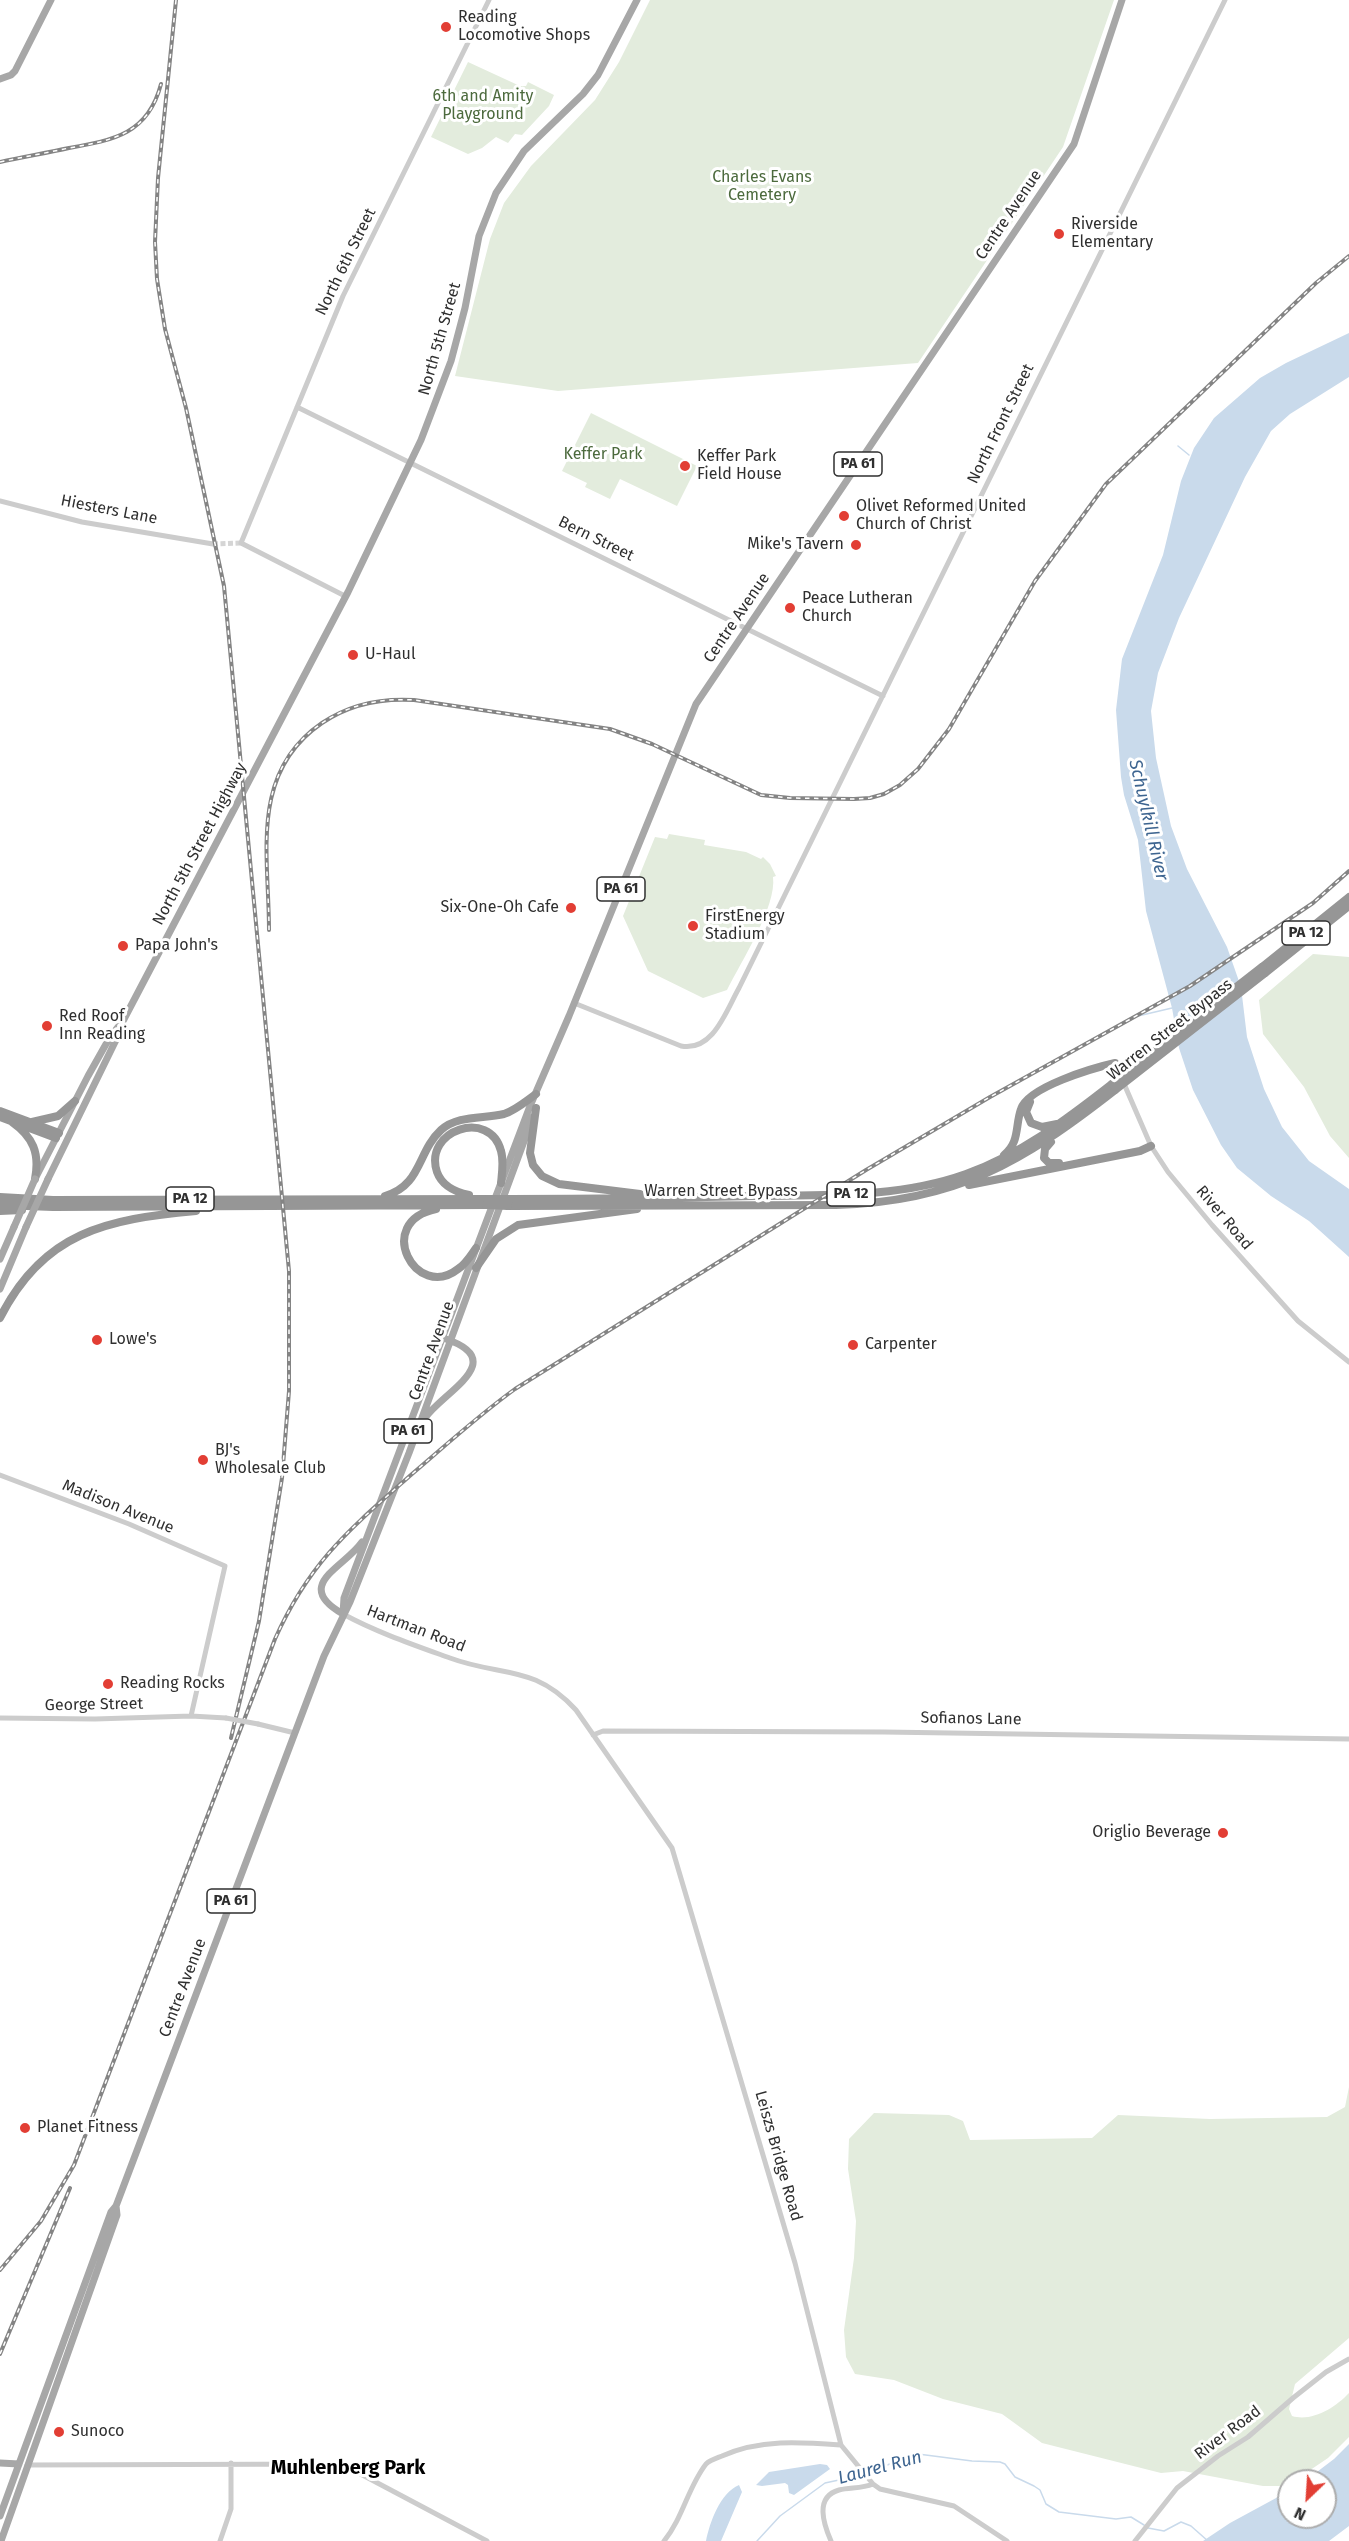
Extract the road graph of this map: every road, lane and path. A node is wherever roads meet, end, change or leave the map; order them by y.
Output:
1 (51, 0) edge
2 (489, 0) edge
3 (637, 0) edge
4 (1122, 0) edge
5 (1225, 0) edge
6 (0, 78) edge
7 (297, 407) junction
8 (410, 462) junction
9 (0, 501) edge
10 (213, 544) tunnel mouth
11 (345, 596) junction
12 (747, 628) junction
13 (883, 696) junction
14 (289, 704) joint
15 (1349, 897) edge
16 (1349, 906) edge
17 (1263, 970) junction
18 (574, 1003) junction
19 (119, 1028) junction
20 (1115, 1063) junction
21 (1113, 1087) junction
22 (536, 1094) junction
23 (75, 1101) junction
24 (536, 1108) junction
25 (0, 1111) edge
26 (0, 1117) edge
27 (1068, 1119) junction
28 (12, 1122) junction
29 (28, 1122) junction
30 (1060, 1132) junction
31 (57, 1136) junction
32 (67, 1139) junction
33 (1151, 1146) junction
34 (993, 1163) junction
35 (35, 1179) junction
36 (501, 1183) junction
37 (941, 1190) junction
38 (0, 1197) edge
39 (375, 1199) junction
40 (658, 1201) junction
41 (704, 1201) junction
42 (487, 1202) junction
43 (0, 1205) edge
44 (245, 1206) junction
45 (449, 1206) junction
46 (53, 1207) junction
47 (0, 1212) edge
48 (476, 1248) junction
49 (0, 1259) edge
50 (476, 1268) junction
51 (0, 1289) edge
52 (0, 1318) edge
53 (447, 1339) junction
54 (1349, 1362) edge
55 (420, 1425) junction
56 (0, 1474) edge
57 (370, 1530) junction
58 (343, 1614) junction
59 (576, 1710) joint
60 (191, 1716) junction
61 (0, 1719) edge
62 (295, 1733) junction
63 (593, 1735) junction
64 (1349, 1738) edge
65 (116, 2206) junction
66 (1349, 2359) edge
67 (841, 2445) junction
68 (0, 2463) edge
69 (231, 2463) junction
70 (19, 2464) junction
71 (30, 2466) junction
72 (873, 2484) junction
73 (0, 2516) edge
74 (1, 2541) edge
75 (220, 2541) edge
76 (487, 2541) edge
77 (664, 2541) edge
78 (831, 2541) edge
79 (1007, 2541) edge
80 (1135, 2541) edge

1 - 6 main road
2 - 7 street, North 6th Street
3 - 8 main road, North 5th Street
4 - 12 main road, Centre Avenue / PA 61
5 - 13 street, North Front Street
7 - 8 street, Bern Street
7 - 11 street, North 6th Street
8 - 11 main road, North 5th Street
8 - 12 street, Bern Street
9 - 10 street, Hiesters Lane
11 - 14 main road, North 5th Street
12 - 13 street, Bern Street
12 - 18 main road, Centre Avenue / PA 61
13 - 18 street, North Front Street
14 - 19 main road, North 5th Street Highway
15 - 17 highway, Warren Street Bypass / PA 12
16 - 17 highway, Warren Street Bypass / PA 12
17 - 21 highway, Warren Street Bypass / PA 12, bridge
18 - 22 main road, Centre Avenue / PA 61
19 - 23 main road, North 5th Street Highway
19 - 32 main road, North 5th Street Highway
20 - 27 highway
20 - 33 street, River Road
20 - 34 highway
21 - 27 highway, Warren Street Bypass / PA 12
21 - 30 highway, Warren Street Bypass / PA 12
22 - 24 main road, Centre Avenue / PA 61
22 - 36 main road, Centre Avenue / PA 61
22 - 39 highway
23 - 29 highway
23 - 31 main road, North 5th Street Highway
24 - 40 highway
24 - 50 main road, Centre Avenue / PA 61
25 - 29 highway
26 - 28 highway
27 - 34 highway, Warren Street Bypass / PA 12
28 - 31 highway
28 - 35 highway
29 - 31 highway
30 - 33 highway
30 - 37 highway, Warren Street Bypass / PA 12
31 - 32 main road
31 - 35 main road, North 5th Street Highway
32 - 51 main road, North 5th Street Highway, bridge
33 - 37 highway
33 - 54 street, River Road
34 - 41 highway, Warren Street Bypass / PA 12
35 - 49 main road, North 5th Street Highway, bridge
36 - 42 highway
36 - 48 main road, Centre Avenue / PA 61
37 - 41 highway, Warren Street Bypass / PA 12
38 - 39 highway, Warren Street Bypass / PA 12
39 - 42 highway, Warren Street Bypass / PA 12
40 - 41 highway, Warren Street Bypass / PA 12
40 - 42 highway, Warren Street Bypass / PA 12, bridge
40 - 50 highway
42 - 45 highway, Warren Street Bypass / PA 12
43 - 46 highway, Warren Street Bypass / PA 12
44 - 45 highway, Warren Street Bypass / PA 12
44 - 46 highway, Warren Street Bypass / PA 12
44 - 52 highway
45 - 48 highway
46 - 47 highway
48 - 53 main road, Centre Avenue / PA 61
50 - 53 main road, Centre Avenue / PA 61
53 - 55 main road, Centre Avenue / PA 61
53 - 55 main road
53 - 57 main road, Centre Avenue / PA 61
55 - 58 main road, Centre Avenue / PA 61
56 - 60 street, Madison Avenue
57 - 58 main road, Centre Avenue / PA 61
57 - 58 main road
58 - 59 street, Hartman Road
58 - 62 main road, Centre Avenue / PA 61
59 - 63 street, Leiszs Bridge Road
60 - 61 street, George Street
60 - 62 street, George Street, bridge
62 - 65 main road, Centre Avenue / PA 61
63 - 64 street, Sofianos Lane
63 - 67 street, Leiszs Bridge Road
65 - 70 main road, Centre Avenue / PA 61
65 - 71 main road, Centre Avenue / PA 61
66 - 80 street, River Road
67 - 72 street, Leiszs Bridge Road
67 - 77 street
68 - 70 main road
69 - 71 street
69 - 75 street
69 - 76 street
70 - 71 street
70 - 73 main road, PA 61
71 - 74 main road, PA 61
72 - 78 street
72 - 79 street

